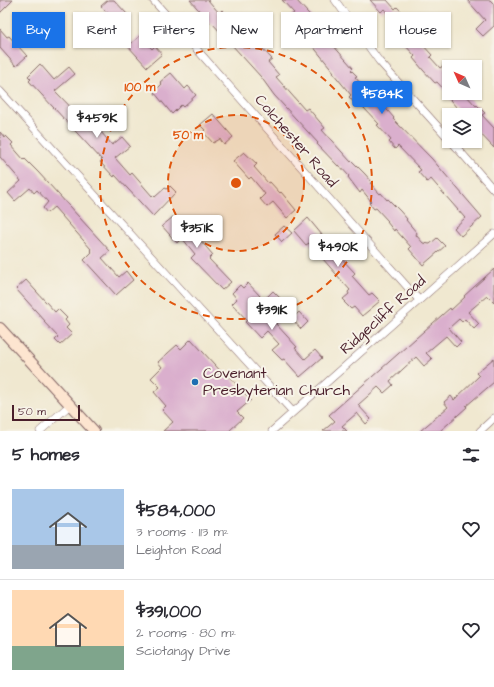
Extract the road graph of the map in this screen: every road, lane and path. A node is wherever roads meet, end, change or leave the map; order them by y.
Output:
1 (153, 0) edge
2 (335, 0) edge
3 (0, 91) edge
4 (442, 131) edge
5 (457, 148) edge
6 (494, 190) edge
7 (494, 234) edge
8 (419, 300) junction
9 (0, 328) edge
10 (70, 404) junction
11 (293, 412) junction
12 (494, 418) edge
13 (40, 431) edge
14 (94, 431) edge
15 (272, 431) edge
16 (480, 431) edge

1 - 8 street, Colchester Road
2 - 4 street
3 - 11 street
5 - 6 street
7 - 8 street, Ridgecliff Road
8 - 11 street, Ridgecliff Road
9 - 10 main road
10 - 13 street
10 - 14 main road
11 - 15 street, Ridgecliff Road
12 - 16 street

